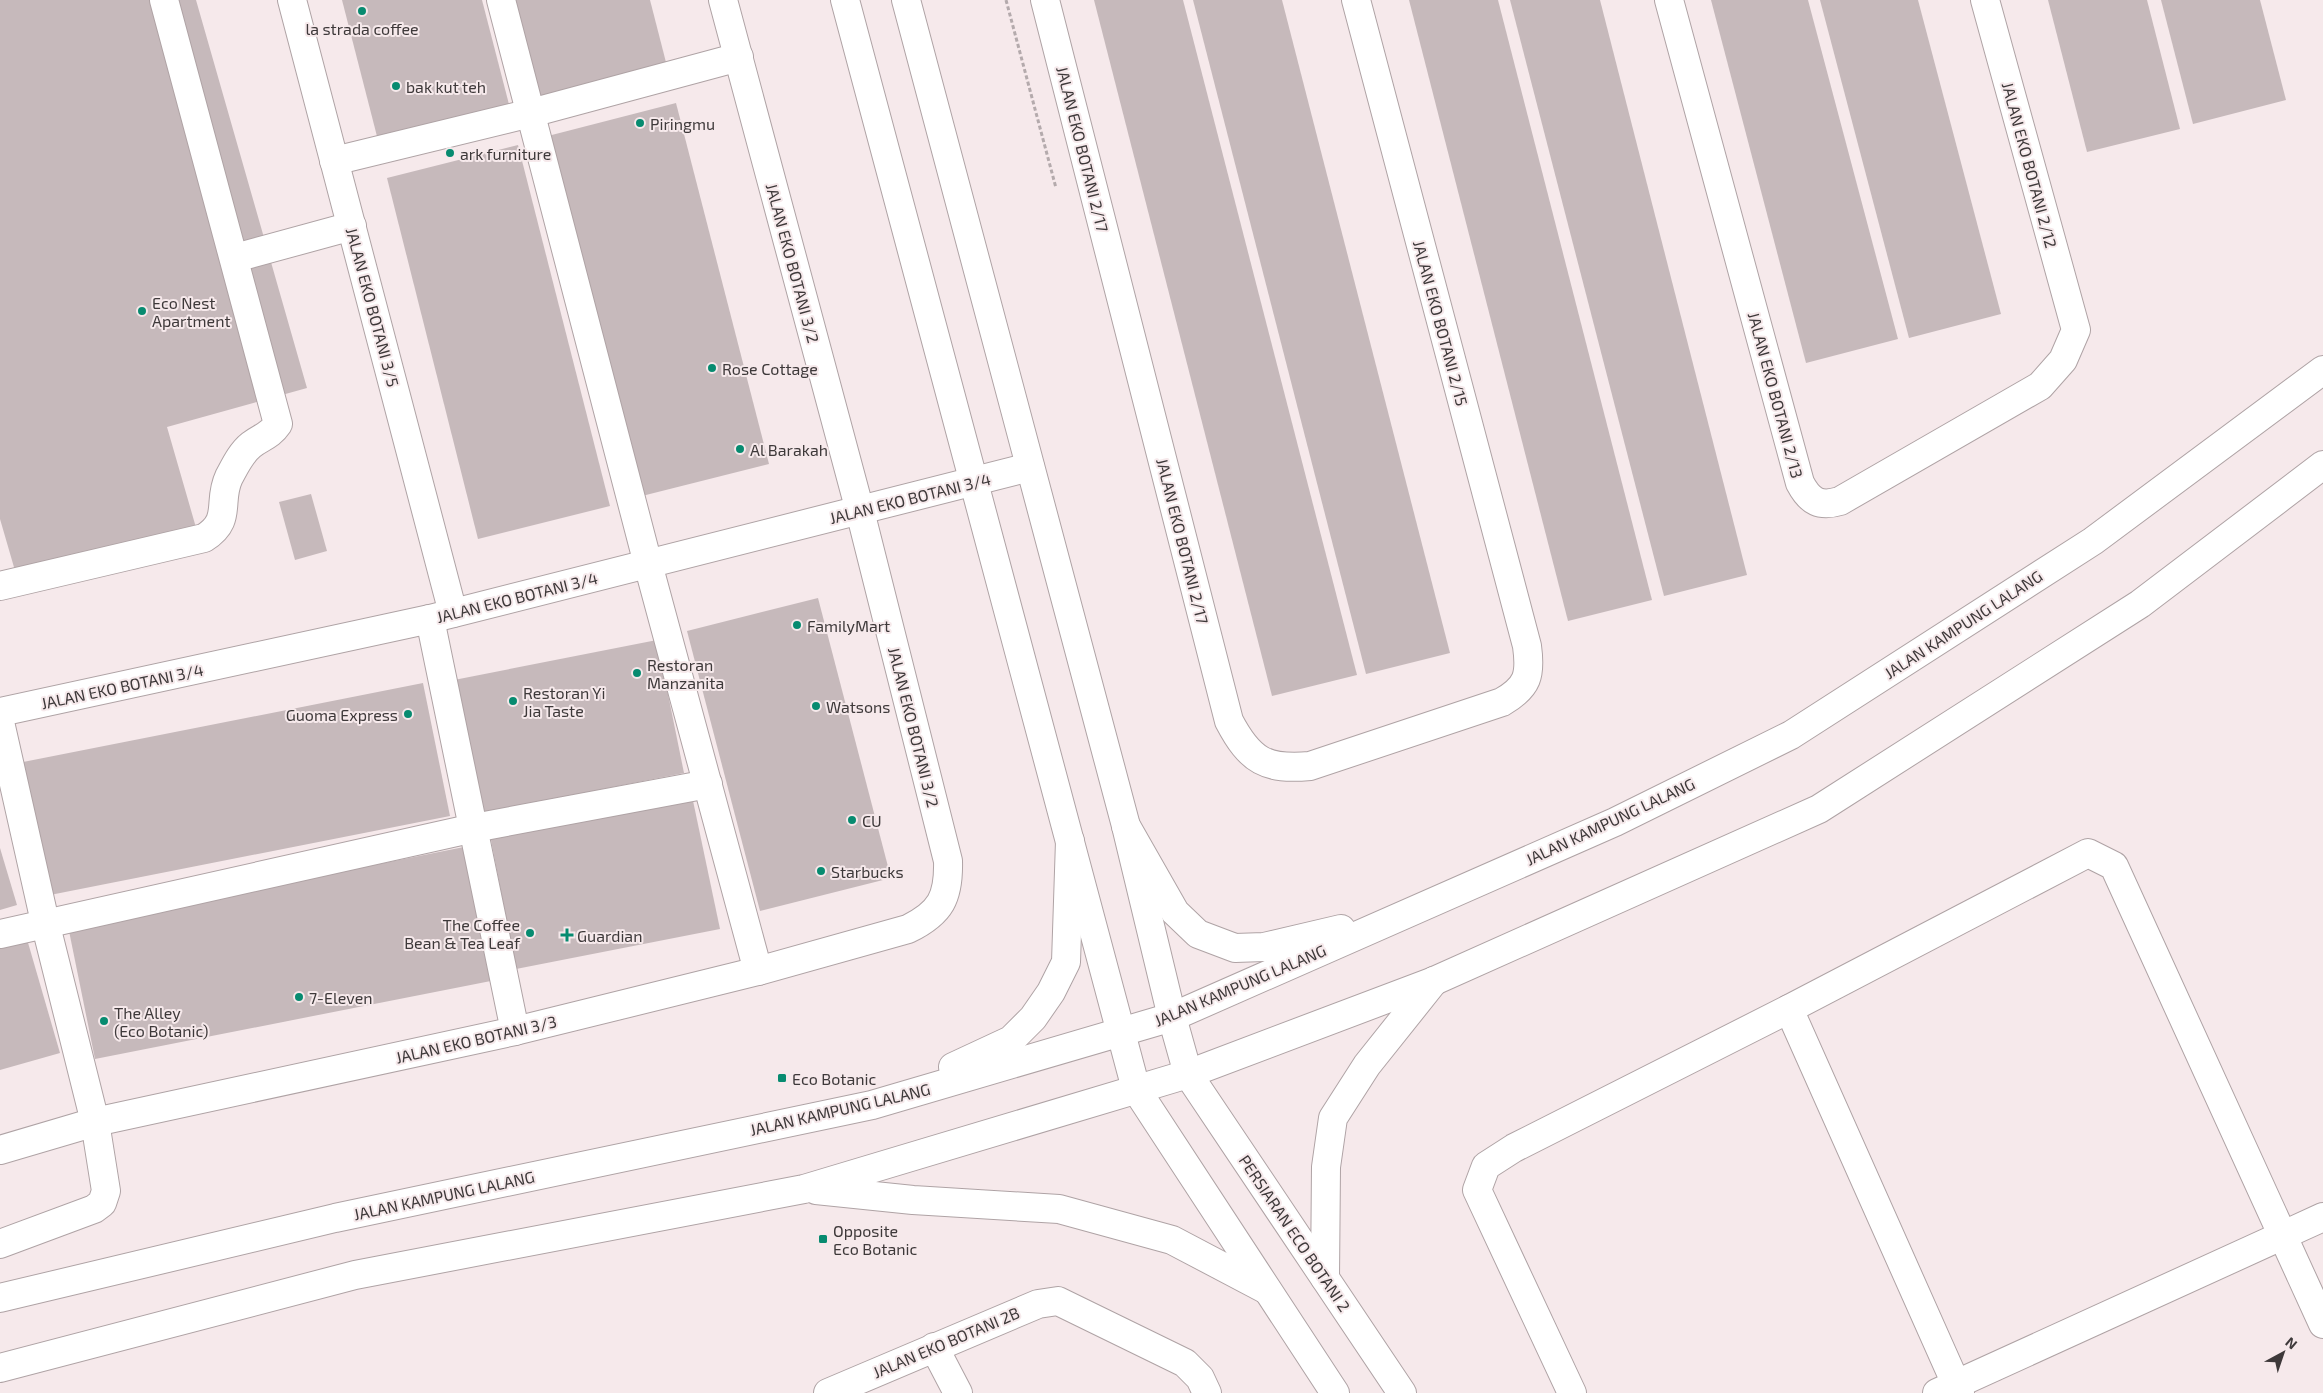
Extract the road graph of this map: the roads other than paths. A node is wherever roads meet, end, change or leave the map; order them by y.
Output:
1 (164, 0) edge
2 (292, 0) edge
3 (501, 0) edge
4 (723, 0) edge
5 (845, 0) edge
6 (906, 0) edge
7 (1045, 0) edge
8 (1356, 0) edge
9 (1669, 0) edge
10 (1984, 0) edge
11 (738, 57) junction
12 (531, 113) junction
13 (334, 161) junction
14 (352, 226) junction
15 (235, 258) junction
16 (2076, 330) joint
17 (2323, 370) edge
18 (2323, 465) edge
19 (1030, 467) junction
20 (974, 482) junction
21 (860, 511) junction
22 (648, 564) junction
23 (0, 586) edge
24 (442, 616) junction
25 (1527, 646) joint
26 (0, 712) edge
27 (0, 722) edge
28 (708, 784) junction
29 (1126, 826) junction
30 (474, 828) junction
31 (1070, 841) junction
32 (942, 904) joint
33 (1402, 916) junction
34 (45, 922) junction
35 (0, 934) edge
36 (758, 971) junction
37 (1434, 981) junction
38 (1789, 1009) junction
39 (1172, 1017) junction
40 (515, 1031) junction
41 (1120, 1033) junction
42 (1188, 1074) junction
43 (1136, 1089) junction
44 (872, 1105) junction
45 (95, 1122) junction
46 (0, 1150) edge
47 (804, 1189) junction
48 (2323, 1217) edge
49 (2283, 1236) junction
50 (0, 1244) edge
51 (1325, 1278) junction
52 (1268, 1290) junction
53 (0, 1298) edge
54 (2323, 1324) edge
55 (934, 1347) junction
56 (0, 1368) edge
57 (1951, 1390) edge
58 (828, 1393) edge
59 (958, 1393) edge
60 (1207, 1393) edge
61 (1335, 1393) edge
62 (1402, 1393) edge
63 (1572, 1393) edge

1 - 15 street
2 - 13 street, JALAN EKO BOTANI 3/5
3 - 12 street
4 - 11 street, JALAN EKO BOTANI 3/2
5 - 20 street
6 - 19 street
7 - 25 street, JALAN EKO BOTANI 2/17
8 - 25 street, JALAN EKO BOTANI 2/15
9 - 16 street, JALAN EKO BOTANI 2/13
10 - 16 street, JALAN EKO BOTANI 2/12
11 - 12 street
11 - 21 street, JALAN EKO BOTANI 3/2
12 - 13 street
12 - 22 street
13 - 14 street, JALAN EKO BOTANI 3/5
14 - 15 street
14 - 24 street, JALAN EKO BOTANI 3/5
15 - 23 street
17 - 33 street, JALAN KAMPUNG LALANG
18 - 37 street
19 - 20 street, JALAN EKO BOTANI 3/4
19 - 29 street
20 - 21 street, JALAN EKO BOTANI 3/4
20 - 31 street
21 - 22 street, JALAN EKO BOTANI 3/4
21 - 32 street, JALAN EKO BOTANI 3/2
22 - 24 street, JALAN EKO BOTANI 3/4
22 - 28 street
24 - 26 street, JALAN EKO BOTANI 3/4
24 - 30 street, JALAN EKO BOTANI 3/5
27 - 34 street
28 - 30 street
28 - 36 street
29 - 33 street
29 - 39 street, PERSIARAN ECO BOTANI 2
30 - 34 street
30 - 40 street, JALAN EKO BOTANI 3/5
31 - 41 street
31 - 44 street
32 - 36 street, JALAN EKO BOTANI 3/3
33 - 39 street, JALAN KAMPUNG LALANG
34 - 35 street
34 - 45 street
36 - 40 street, JALAN EKO BOTANI 3/3
37 - 42 street
37 - 51 street
38 - 49 street
38 - 57 street
38 - 63 street
39 - 41 street, JALAN KAMPUNG LALANG
39 - 42 street, PERSIARAN ECO BOTANI 2
40 - 45 street, JALAN EKO BOTANI 3/3
41 - 43 street
41 - 44 street, JALAN KAMPUNG LALANG
42 - 43 street
42 - 51 street, PERSIARAN ECO BOTANI 2
43 - 47 street
43 - 52 street
44 - 53 street, JALAN KAMPUNG LALANG
45 - 46 street, JALAN EKO BOTANI 3/3
45 - 50 street
47 - 52 street
47 - 56 street
48 - 49 street
49 - 54 street
49 - 57 street
51 - 62 street, PERSIARAN ECO BOTANI 2
52 - 61 street
55 - 58 street, JALAN EKO BOTANI 2B
55 - 59 street
55 - 60 street, JALAN EKO BOTANI 2B

